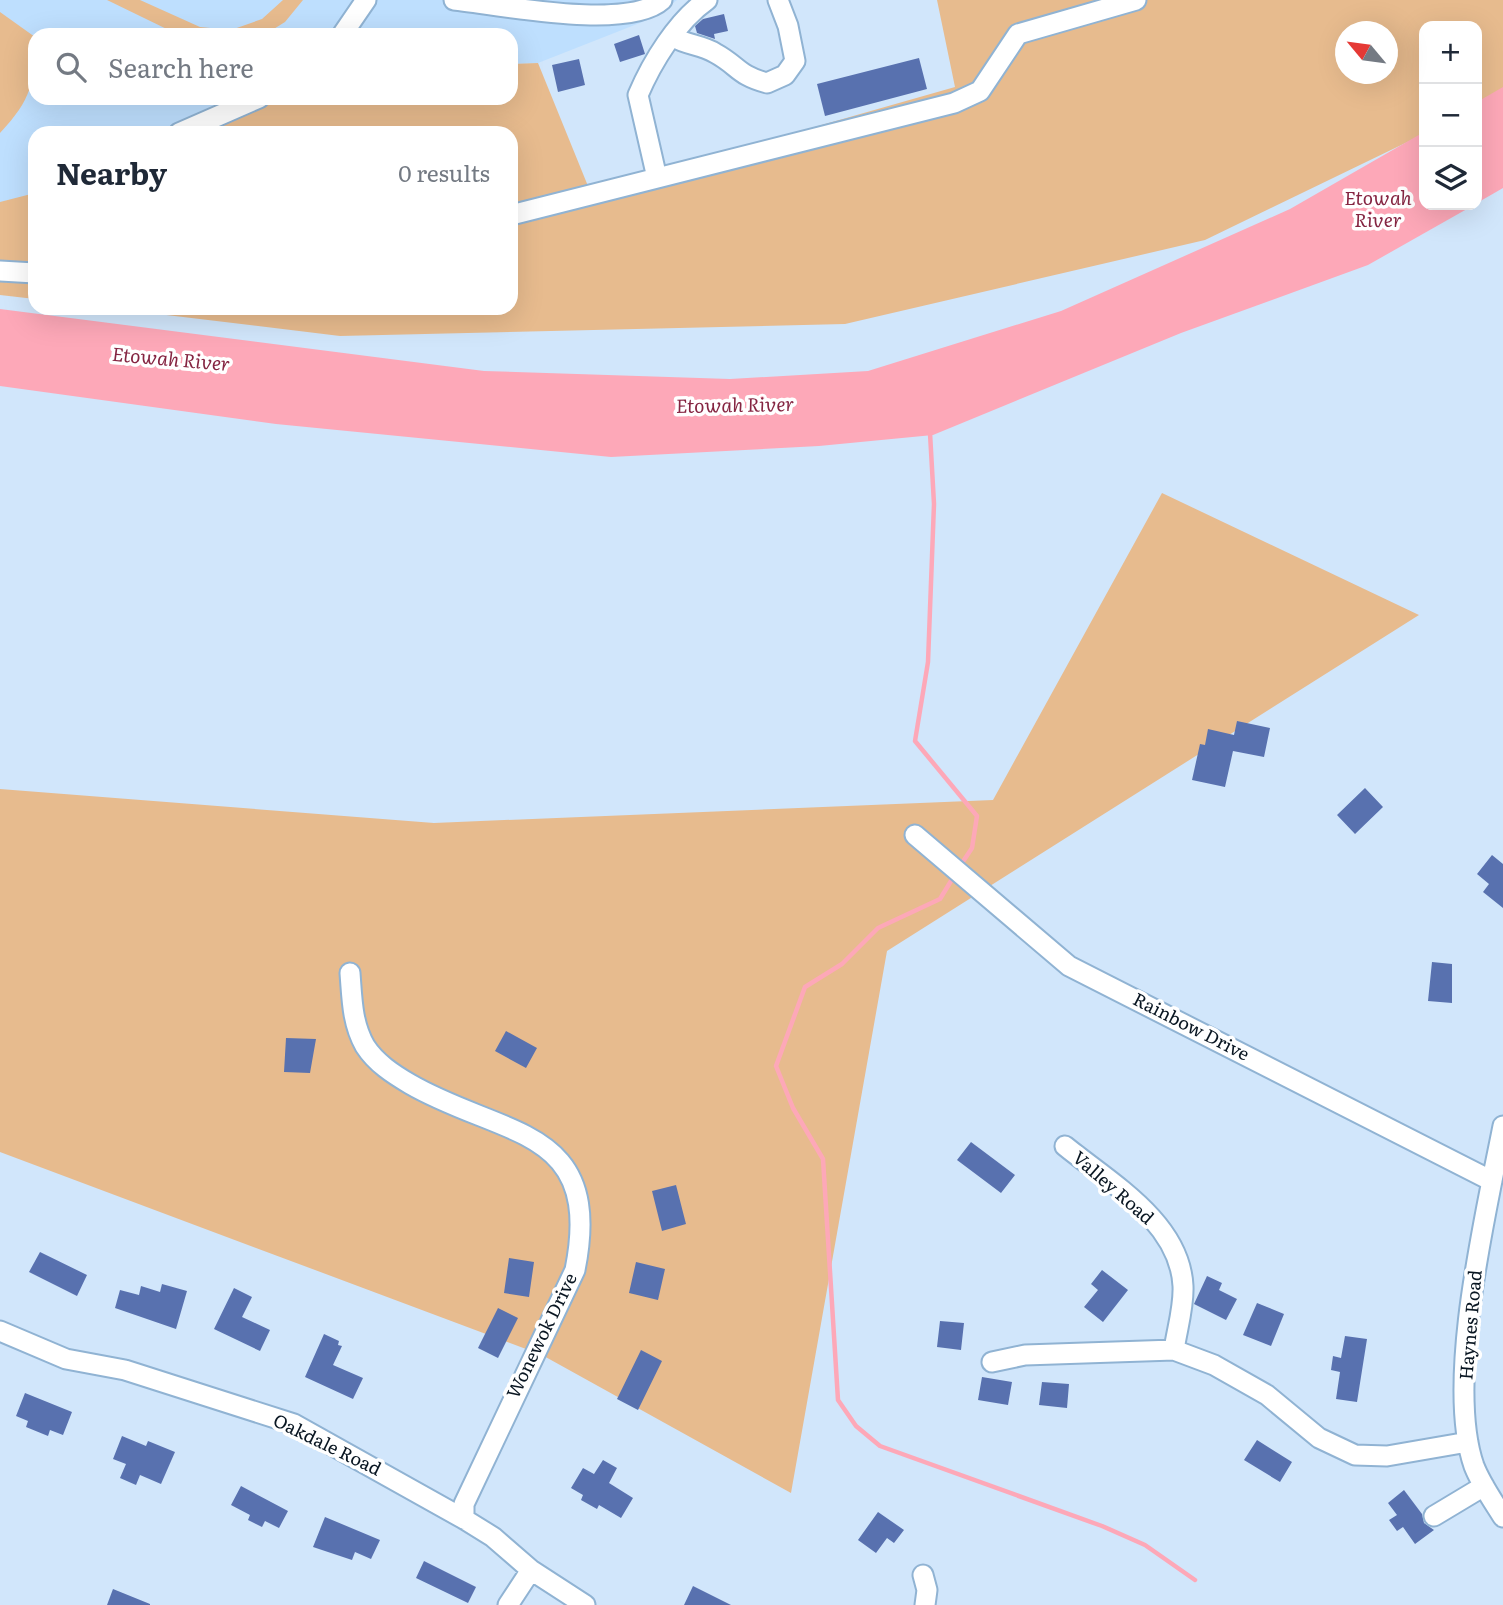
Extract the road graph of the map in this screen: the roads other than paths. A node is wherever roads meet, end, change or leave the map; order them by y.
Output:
1 (366, 0) edge
2 (454, 0) edge
3 (662, 0) edge
4 (707, 0) edge
5 (778, 0) edge
6 (1136, 0) edge
7 (347, 28) edge
8 (673, 37) junction
9 (243, 105) edge
10 (195, 126) edge
11 (657, 178) junction
12 (518, 213) edge
13 (0, 271) edge
14 (28, 273) edge
15 (915, 835) dead end
16 (350, 973) dead end
17 (1503, 1126) edge
18 (1065, 1146) dead end
19 (1492, 1181) junction
20 (0, 1331) edge
21 (1174, 1350) junction
22 (992, 1362) dead end
23 (1468, 1442) junction
24 (1484, 1486) junction
25 (1434, 1516) dead end
26 (1503, 1517) edge
27 (464, 1518) junction
28 (531, 1570) junction
29 (923, 1574) dead end
30 (508, 1605) edge
31 (586, 1605) edge
32 (925, 1605) edge

1 - 7 street
2 - 3 street
4 - 8 street
5 - 8 street
6 - 11 street
8 - 11 street
9 - 10 street
11 - 12 street
13 - 14 street
15 - 19 street, Rainbow Drive
16 - 27 street, Wonewok Drive
17 - 19 street, Haynes Road
18 - 21 street, Valley Road
19 - 23 street, Haynes Road
20 - 27 street, Oakdale Road
21 - 22 street
21 - 23 street
23 - 24 street, Haynes Road
24 - 25 street
24 - 26 street, Haynes Road
27 - 28 street, Oakdale Road
28 - 30 street
28 - 31 street, Oakdale Road
29 - 32 street

